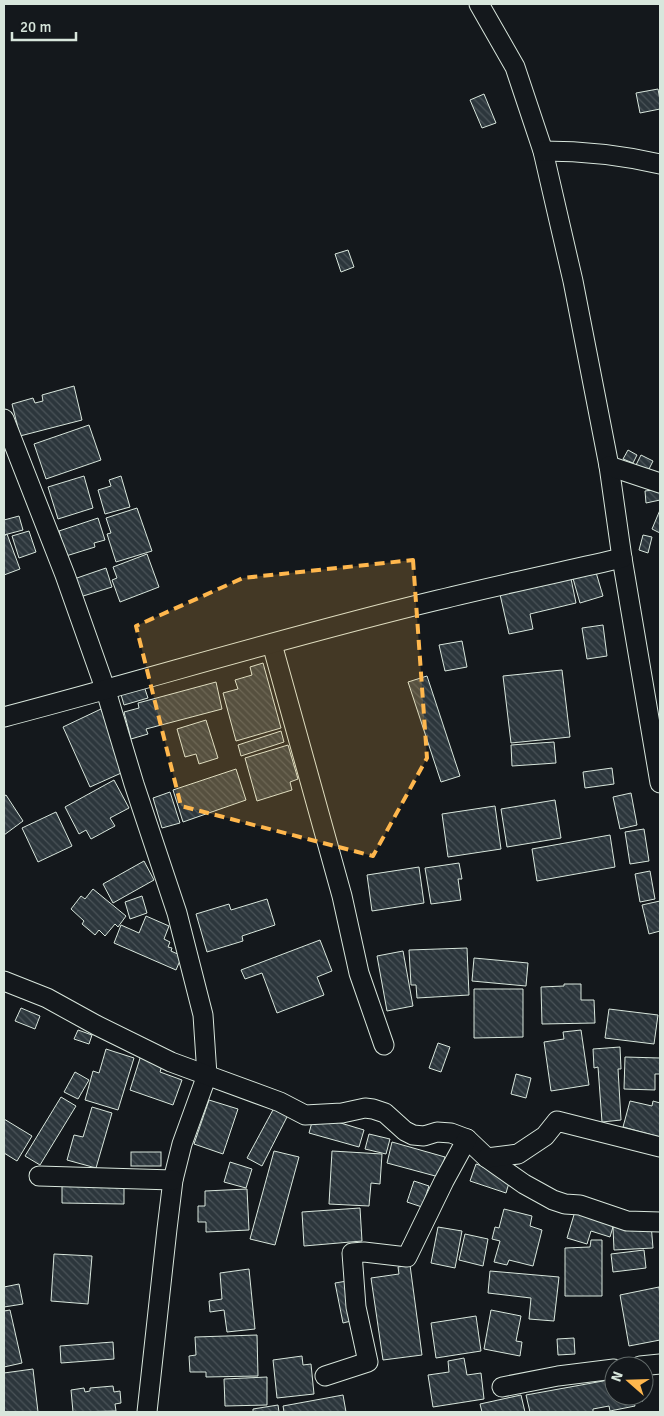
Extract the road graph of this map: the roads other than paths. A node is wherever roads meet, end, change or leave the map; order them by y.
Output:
1 (479, 4) edge
2 (543, 151) junction
3 (660, 164) edge
4 (4, 419) edge
5 (608, 466) junction
6 (660, 482) edge
7 (622, 558) junction
8 (272, 644) junction
9 (106, 691) junction
10 (4, 717) edge
11 (654, 717) edge
12 (660, 783) edge
13 (4, 981) edge
14 (384, 1045) dead end
15 (207, 1075) junction
16 (467, 1140) junction
17 (660, 1147) edge
18 (487, 1158) junction
19 (38, 1176) dead end
20 (173, 1180) junction
21 (660, 1222) edge
22 (604, 1370) edge
23 (325, 1376) dead end
24 (502, 1387) dead end
25 (147, 1412) edge

1 - 2 street
2 - 3 street
2 - 5 street
4 - 9 street
5 - 6 street
5 - 7 street
7 - 8 street
7 - 11 street
8 - 9 street
8 - 14 street
9 - 10 street
9 - 15 street
11 - 12 street
13 - 15 street
15 - 16 street
15 - 20 street
16 - 18 street
16 - 23 street
17 - 18 street
18 - 21 street
19 - 20 street
20 - 25 street
22 - 24 street

